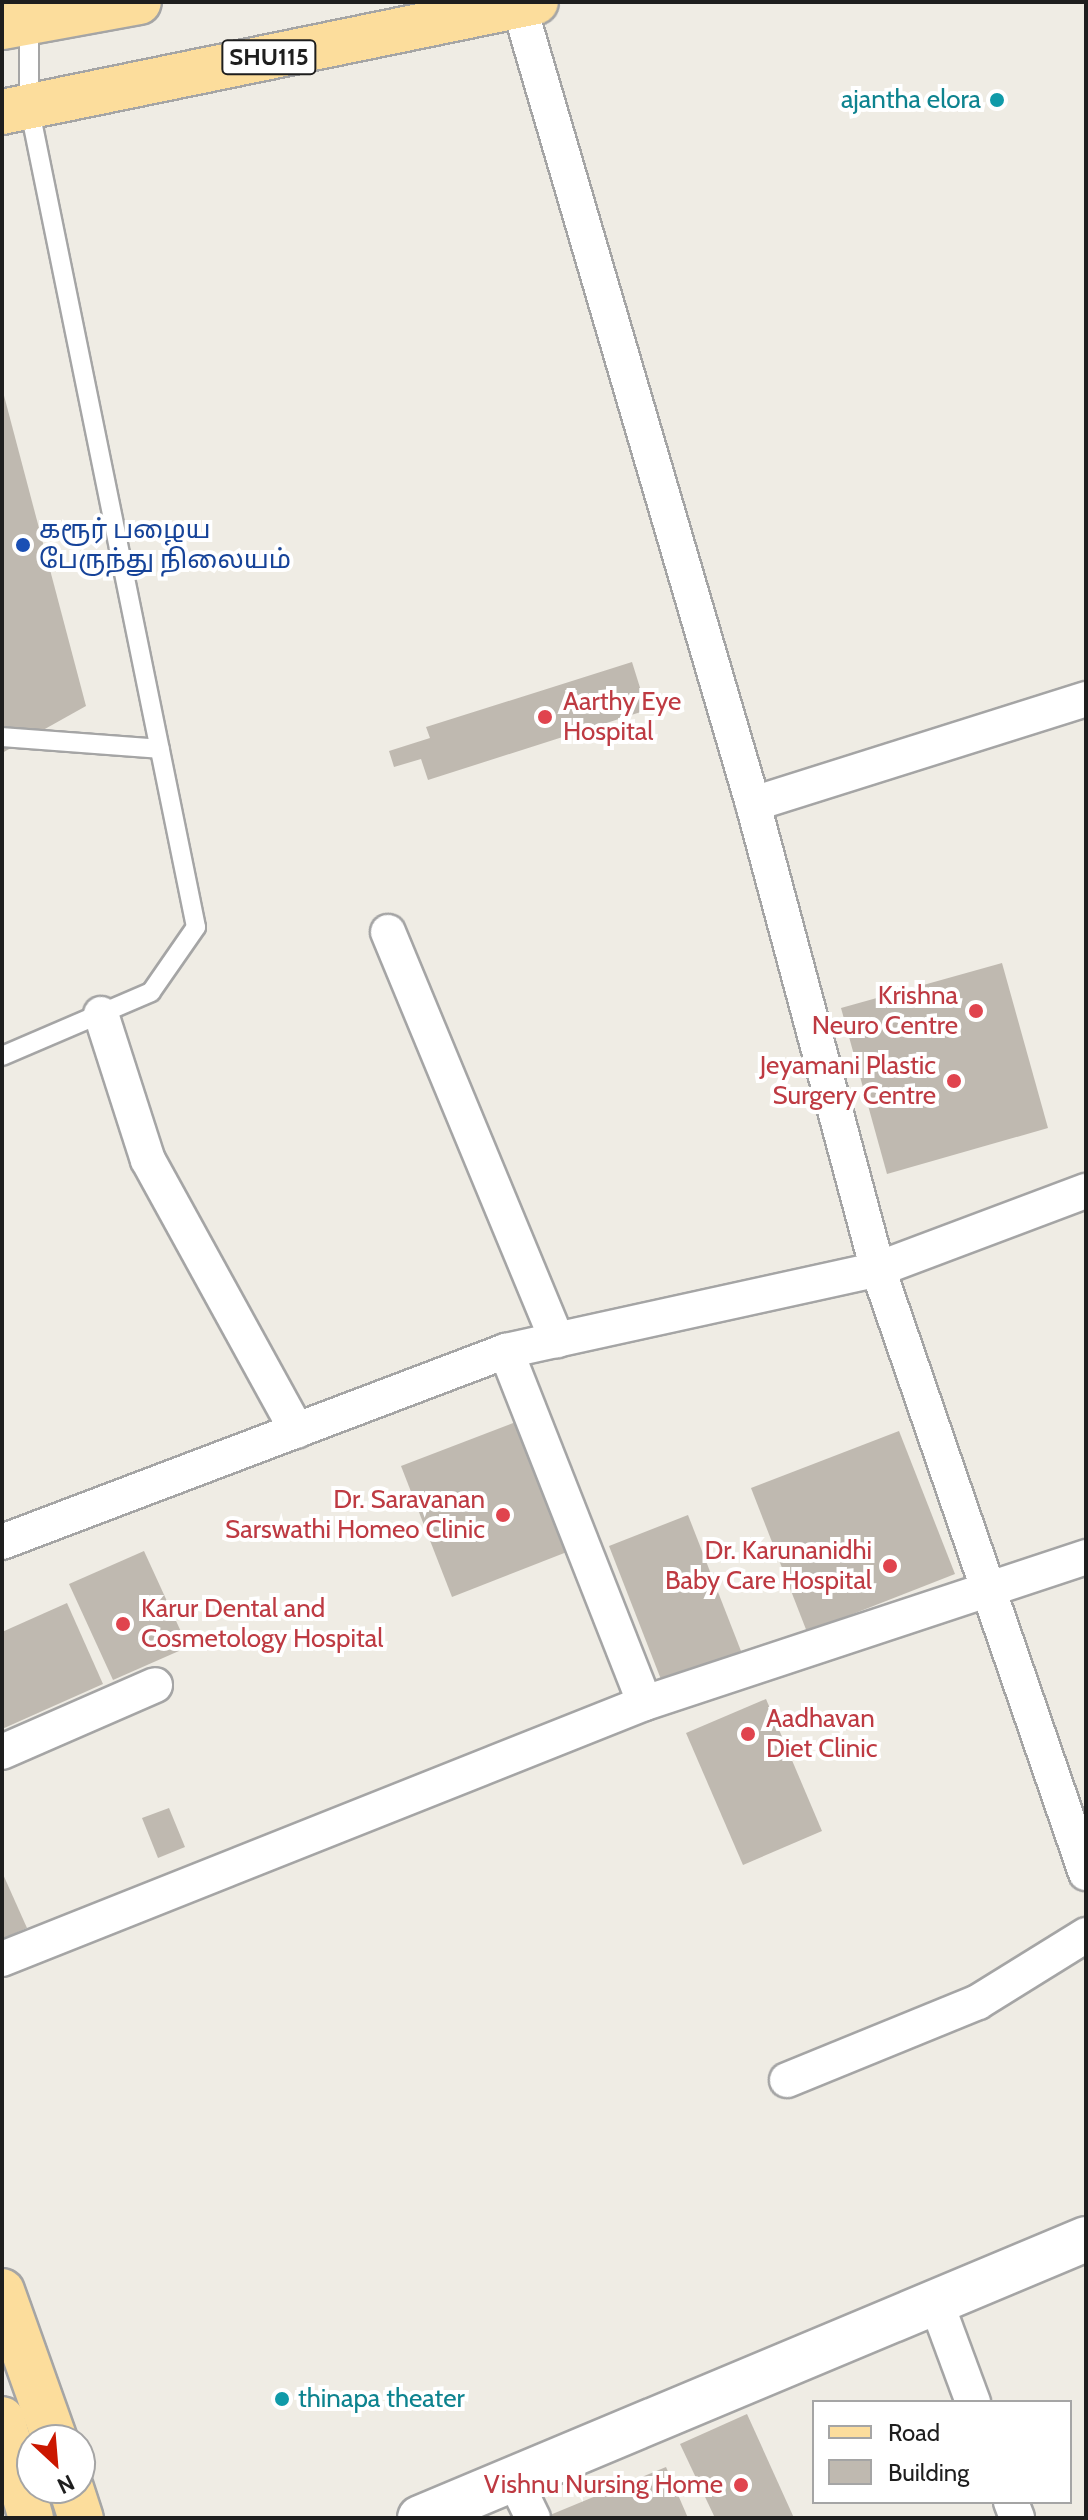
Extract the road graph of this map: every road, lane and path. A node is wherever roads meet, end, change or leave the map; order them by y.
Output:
1 (139, 2) edge
2 (525, 3) edge
3 (16, 25) edge
4 (16, 109) edge
5 (1086, 699) edge
6 (2, 737) edge
7 (160, 749) junction
8 (753, 804) junction
9 (388, 932) dead end
10 (101, 1014) junction
11 (2, 1056) edge
12 (1086, 1191) edge
13 (878, 1269) junction
14 (557, 1340) junction
15 (506, 1351) junction
16 (297, 1431) junction
17 (2, 1542) edge
18 (1086, 1557) edge
19 (989, 1591) junction
20 (155, 1685) dead end
21 (645, 1703) junction
22 (2, 1752) edge
23 (1086, 1873) edge
24 (1086, 1935) edge
25 (2, 1959) edge
26 (787, 2080) dead end
27 (1086, 2239) edge
28 (2, 2291) edge
29 (936, 2302) junction
30 (972, 2400) edge
31 (2, 2419) edge
32 (49, 2424) edge
33 (524, 2500) edge
34 (31, 2518) edge
35 (420, 2518) edge

1 - 3 main road
2 - 4 main road, SHU115
2 - 8 street
3 - 4 lane
4 - 7 lane
5 - 8 street
6 - 7 lane
7 - 10 lane
8 - 13 street
9 - 14 street
10 - 11 lane
10 - 16 street
12 - 13 street
13 - 14 street
13 - 19 street
14 - 15 street
15 - 16 street
15 - 21 street
16 - 17 street
18 - 19 street
19 - 21 street
19 - 23 street
20 - 22 street
21 - 25 street
24 - 26 street
27 - 29 street
28 - 32 main road
29 - 30 street
29 - 33 street
31 - 34 main road
33 - 35 street

